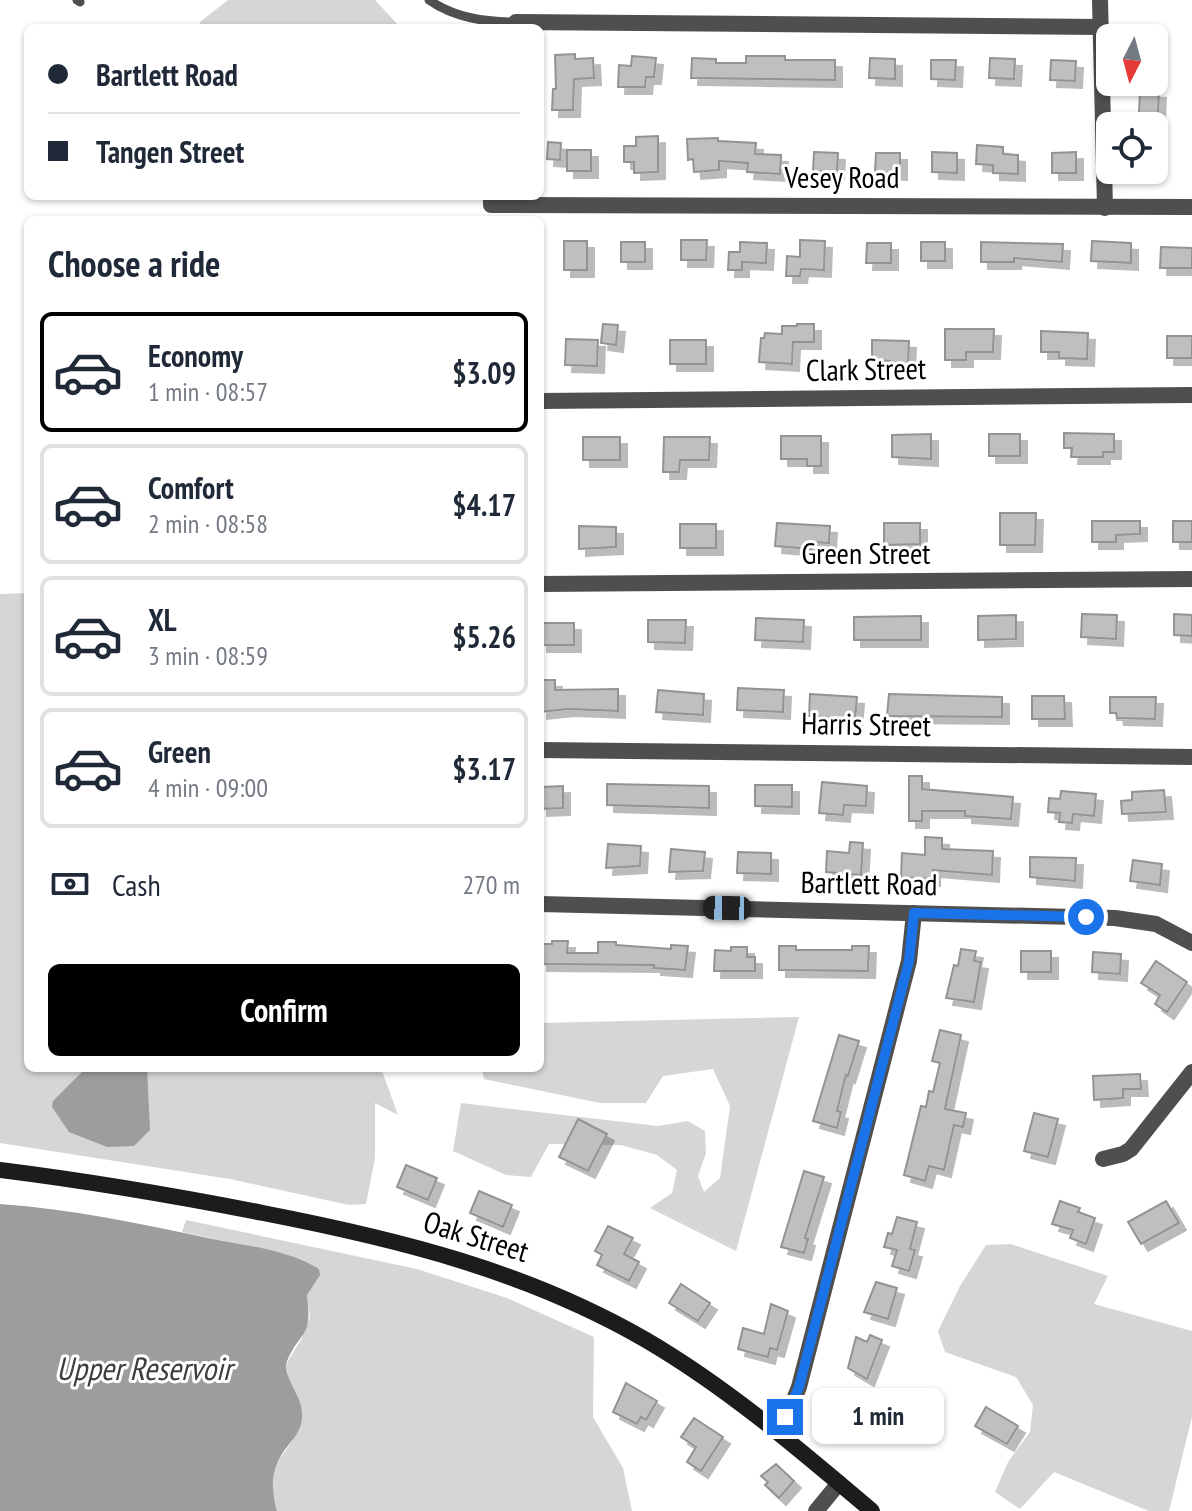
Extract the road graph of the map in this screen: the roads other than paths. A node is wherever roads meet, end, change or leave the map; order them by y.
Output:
1 (429, 0) edge
2 (1100, 0) edge
3 (509, 24) edge
4 (1101, 24) edge
5 (544, 25) edge
6 (1096, 27) edge
7 (1103, 96) edge
8 (491, 200) edge
9 (1192, 207) edge
10 (1105, 208) junction
11 (1192, 395) edge
12 (544, 401) edge
13 (1192, 579) edge
14 (544, 584) edge
15 (544, 750) edge
16 (1192, 757) edge
17 (544, 904) edge
18 (914, 913) junction
19 (1192, 943) edge
20 (1192, 1072) edge
21 (1103, 1159) dead end
22 (0, 1170) edge
23 (775, 1430) junction
24 (839, 1483) junction
25 (816, 1511) edge
26 (872, 1511) edge

1 - 3 lane
2 - 4 street
5 - 6 street
7 - 10 street
8 - 10 street, Vesey Road
9 - 10 street, Vesey Road
11 - 12 street, Clark Street
13 - 14 street, Green Street
15 - 16 street, Harris Street
17 - 18 street, Bartlett Road
18 - 19 street, Bartlett Road
18 - 23 street
20 - 21 street
22 - 23 street, Oak Street
23 - 24 street, Oak Street
24 - 25 street
24 - 26 street, Oak Street

